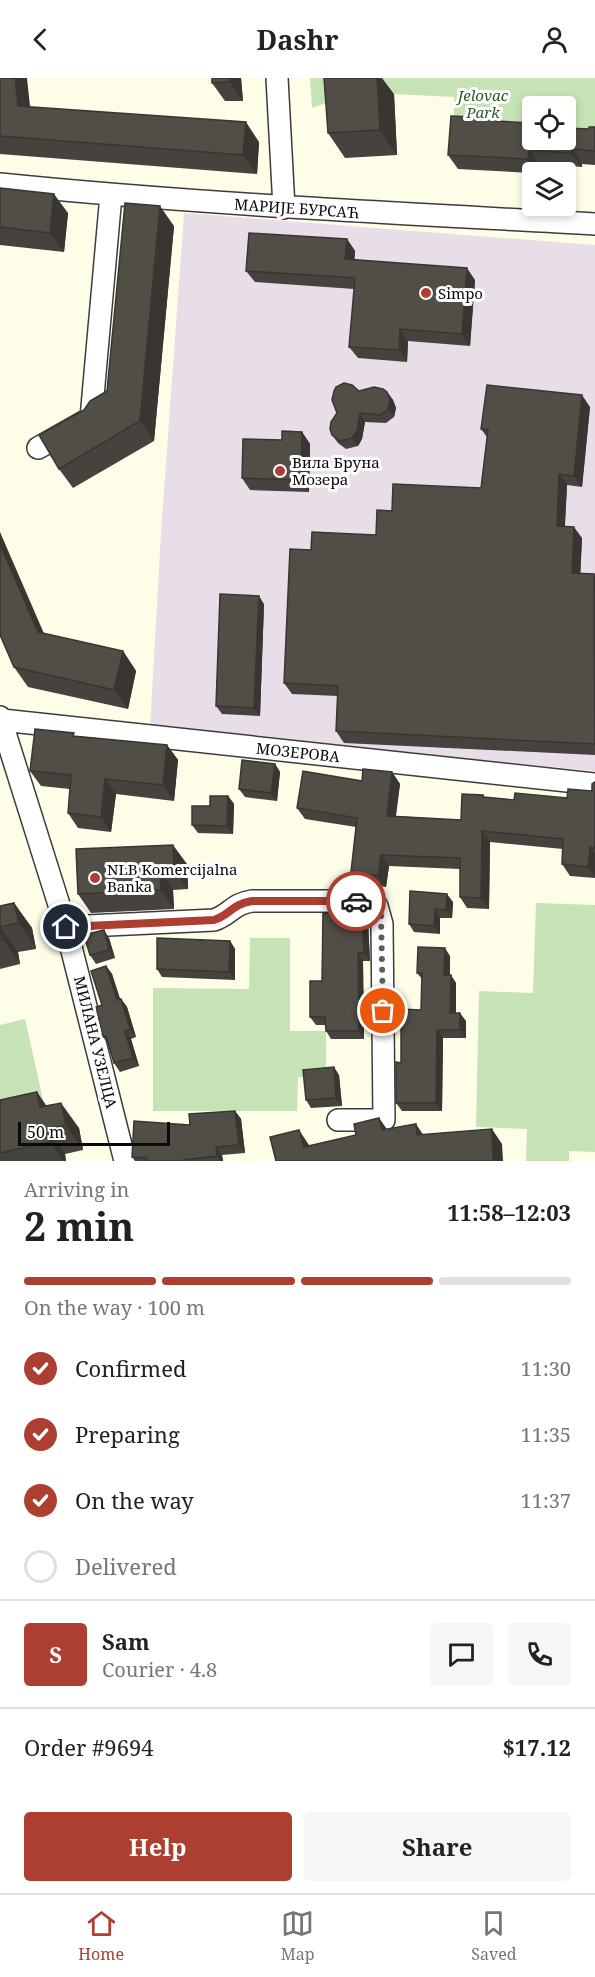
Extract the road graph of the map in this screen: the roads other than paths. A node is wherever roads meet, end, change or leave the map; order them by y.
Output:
1 (277, 78) edge
2 (0, 184) edge
3 (111, 195) junction
4 (284, 208) junction
5 (595, 224) edge
6 (38, 448) edge
7 (1, 719) edge
8 (595, 784) edge
9 (66, 927) junction
10 (338, 1120) dead end
11 (125, 1161) edge

1 - 4 street
2 - 3 street, МАРИЈЕ БУРСАЋ
3 - 4 street, МАРИЈЕ БУРСАЋ
3 - 6 street
4 - 5 street, МАРИЈЕ БУРСАЋ
7 - 8 street, МОЗЕРОВА
7 - 9 street, МИЛАНА УЗЕЛЦА
9 - 10 street
9 - 11 street, МИЛАНА УЗЕЛЦА

